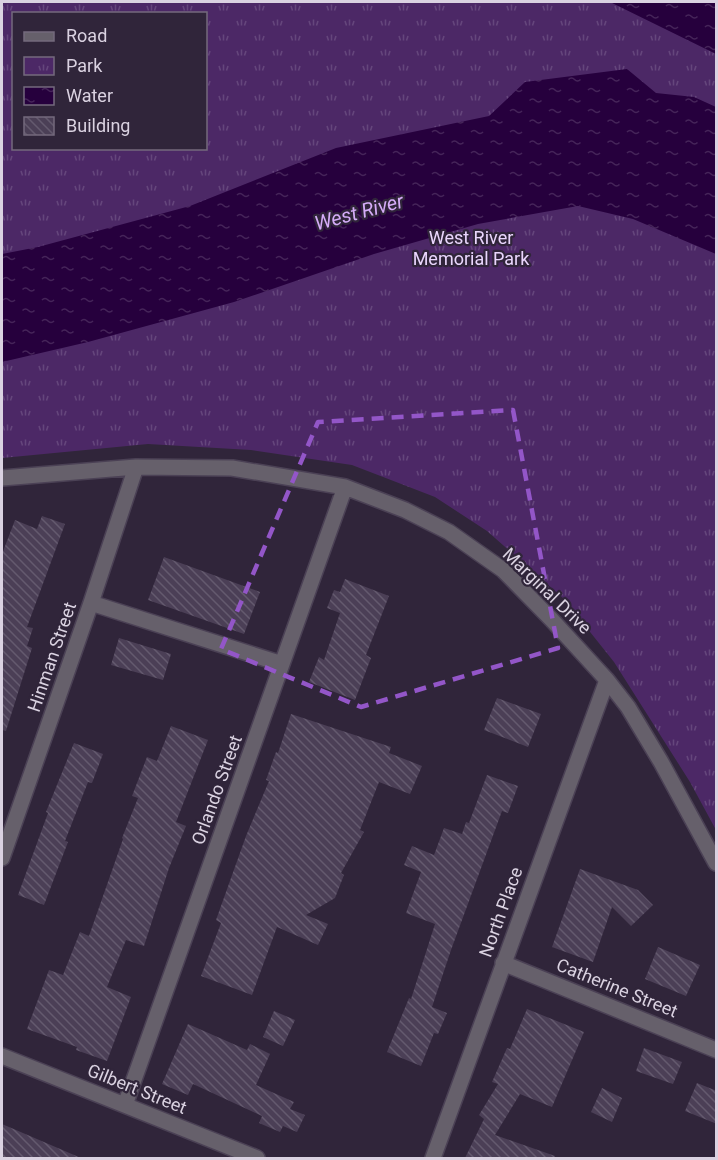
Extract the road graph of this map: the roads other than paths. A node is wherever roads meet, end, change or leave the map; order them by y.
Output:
1 (136, 467) junction
2 (2, 478) edge
3 (345, 488) junction
4 (91, 603) junction
5 (282, 664) junction
6 (607, 680) junction
7 (2, 858) edge
8 (717, 863) edge
9 (503, 963) junction
10 (717, 1050) edge
11 (2, 1056) edge
12 (125, 1105) junction
13 (254, 1158) edge
14 (433, 1158) edge

1 - 2 street, Marginal Drive
1 - 3 street, Marginal Drive
1 - 4 street, Hinman Street
3 - 5 street, Orlando Street
3 - 6 street, Marginal Drive
4 - 5 street
4 - 7 street, Hinman Street
5 - 12 street, Orlando Street
6 - 8 street, Marginal Drive
6 - 9 street, North Place
9 - 10 street, Catherine Street
9 - 14 street, North Place
11 - 12 street, Gilbert Street
12 - 13 street, Gilbert Street

